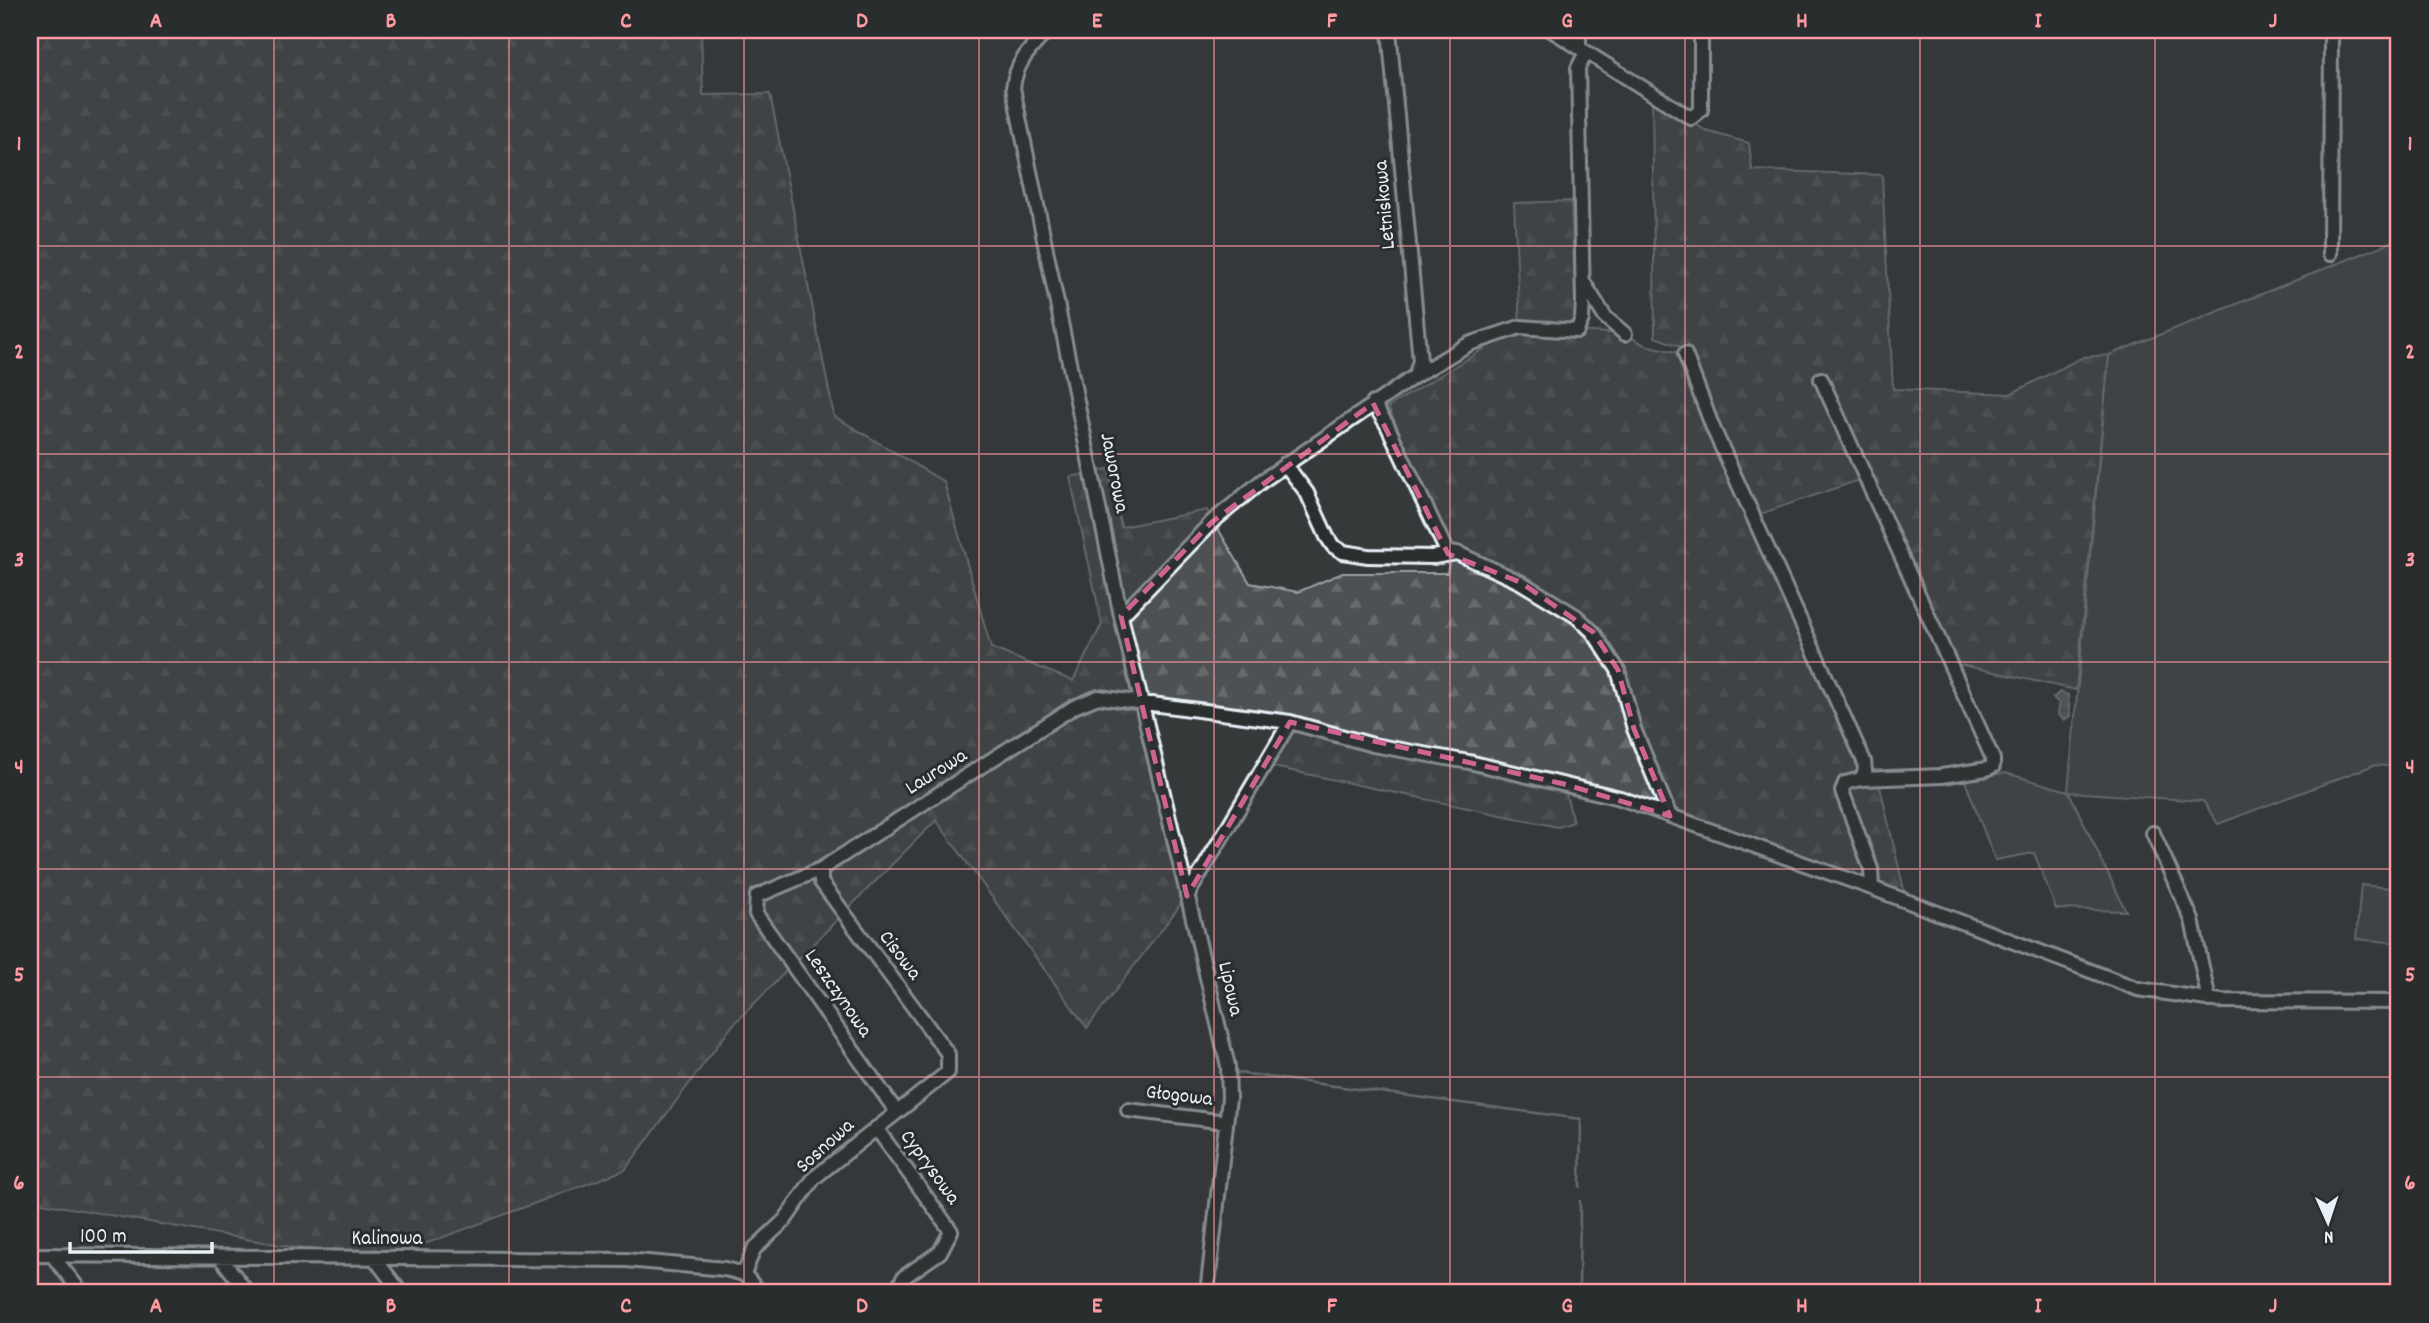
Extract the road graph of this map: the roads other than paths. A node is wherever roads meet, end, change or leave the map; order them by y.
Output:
1 (1048, 30) edge
2 (1389, 30) edge
3 (1551, 30) edge
4 (1579, 30) edge
5 (1701, 30) edge
6 (2331, 30) edge
7 (1582, 50) junction
8 (2330, 254) dead end
9 (1581, 276) junction
10 (1625, 334) dead end
11 (1685, 354) dead end
12 (1415, 376) junction
13 (1821, 379) dead end
14 (1373, 403) junction
15 (1285, 464) junction
16 (1448, 554) junction
17 (1121, 616) junction
18 (1140, 701) junction
19 (1290, 722) junction
20 (1861, 779) junction
21 (1670, 816) junction
22 (2153, 833) dead end
23 (821, 869) junction
24 (1872, 888) junction
25 (757, 896) joint
26 (1187, 896) junction
27 (2209, 1000) junction
28 (2399, 1002) edge
29 (950, 1064) joint
30 (1128, 1110) dead end
31 (896, 1111) junction
32 (1226, 1122) junction
33 (876, 1128) junction
34 (30, 1255) edge
35 (52, 1255) junction
36 (220, 1258) junction
37 (374, 1259) junction
38 (744, 1274) junction
39 (82, 1293) edge
40 (248, 1293) edge
41 (401, 1293) edge
42 (760, 1293) edge
43 (895, 1293) edge
44 (1207, 1293) edge

1 - 17 street, Jaworowa
2 - 12 street, Letniskowa
3 - 7 street
4 - 7 street
5 - 7 street
6 - 8 street
7 - 9 street
9 - 10 street
9 - 12 street
11 - 20 street
12 - 14 street
13 - 20 street
14 - 15 street
14 - 16 street
15 - 16 street
15 - 17 street
16 - 21 street
17 - 18 street, Jaworowa
18 - 19 street, Laurowa
18 - 23 street, Laurowa
18 - 26 street, Jaworowa
19 - 21 street, Laurowa
19 - 26 street
20 - 24 street
21 - 24 street, Laurowa
22 - 27 street
23 - 25 street, Laurowa
23 - 29 street, Cisowa
24 - 27 street, Laurowa
25 - 31 street, Leszczynowa
26 - 32 street, Lipowa
27 - 28 street, Laurowa
29 - 31 street, Sosnowa
30 - 32 street, Głogowa
31 - 33 street, Sosnowa
32 - 44 street, Lipowa
33 - 38 street, Sosnowa
33 - 43 street, Cyprysowa
34 - 35 street, Kalinowa
35 - 36 street, Kalinowa
35 - 39 street
36 - 37 street, Kalinowa
36 - 40 street
37 - 38 street, Kalinowa
37 - 41 street
38 - 42 street

